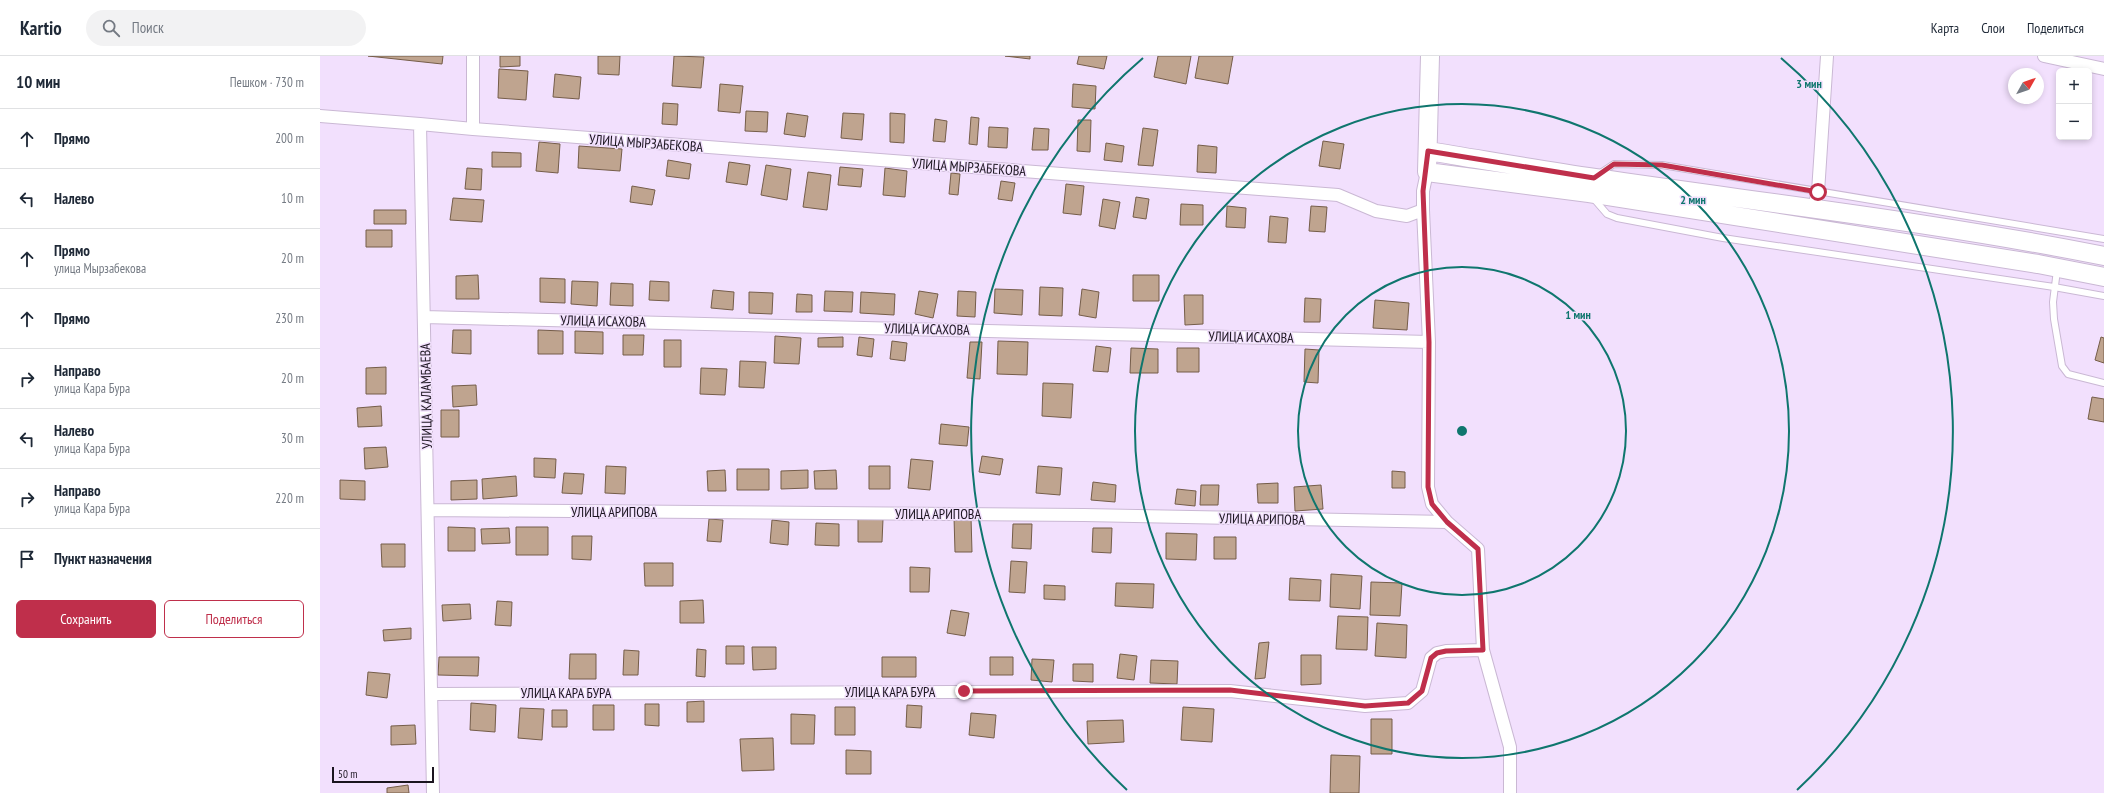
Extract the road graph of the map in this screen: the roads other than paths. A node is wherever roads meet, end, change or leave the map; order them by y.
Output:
1 (473, 56) edge
2 (1430, 56) edge
3 (1827, 56) edge
4 (2044, 56) edge
5 (2104, 69) edge
6 (320, 116) edge
7 (420, 124) junction
8 (473, 129) junction
9 (1428, 151) junction
10 (1427, 172) junction
11 (1591, 185) junction
12 (1816, 200) junction
13 (1423, 210) junction
14 (2104, 239) edge
15 (2104, 256) edge
16 (2058, 268) junction
17 (2104, 277) edge
18 (2054, 286) junction
19 (2104, 296) edge
20 (424, 317) junction
21 (1429, 342) junction
22 (2104, 383) edge
23 (428, 510) junction
24 (1447, 522) junction
25 (1483, 650) junction
26 (431, 694) junction
27 (433, 793) edge
28 (1510, 793) edge

1 - 8 street
2 - 9 main road
3 - 12 street
4 - 5 street
6 - 7 street
7 - 8 street
7 - 20 street, УЛИЦА КАЛАМБАЕВА
8 - 13 street, УЛИЦА МЫРЗАБЕКОВА
9 - 10 main road
9 - 11 main road
10 - 11 main road
10 - 13 street
11 - 12 main road
11 - 16 main road
11 - 18 lane
12 - 14 lane
12 - 15 main road
13 - 21 street
16 - 17 main road
16 - 18 lane
18 - 19 lane
18 - 22 lane
20 - 21 street, УЛИЦА ИСАХОВА
20 - 23 street, УЛИЦА КАЛАМБАЕВА
21 - 24 street
23 - 24 street, УЛИЦА АРИПОВА
23 - 26 street, УЛИЦА КАЛАМБАЕВА
24 - 25 street
25 - 26 street, УЛИЦА КАРА БУРА
25 - 28 street
26 - 27 street, УЛИЦА КАЛАМБАЕВА

